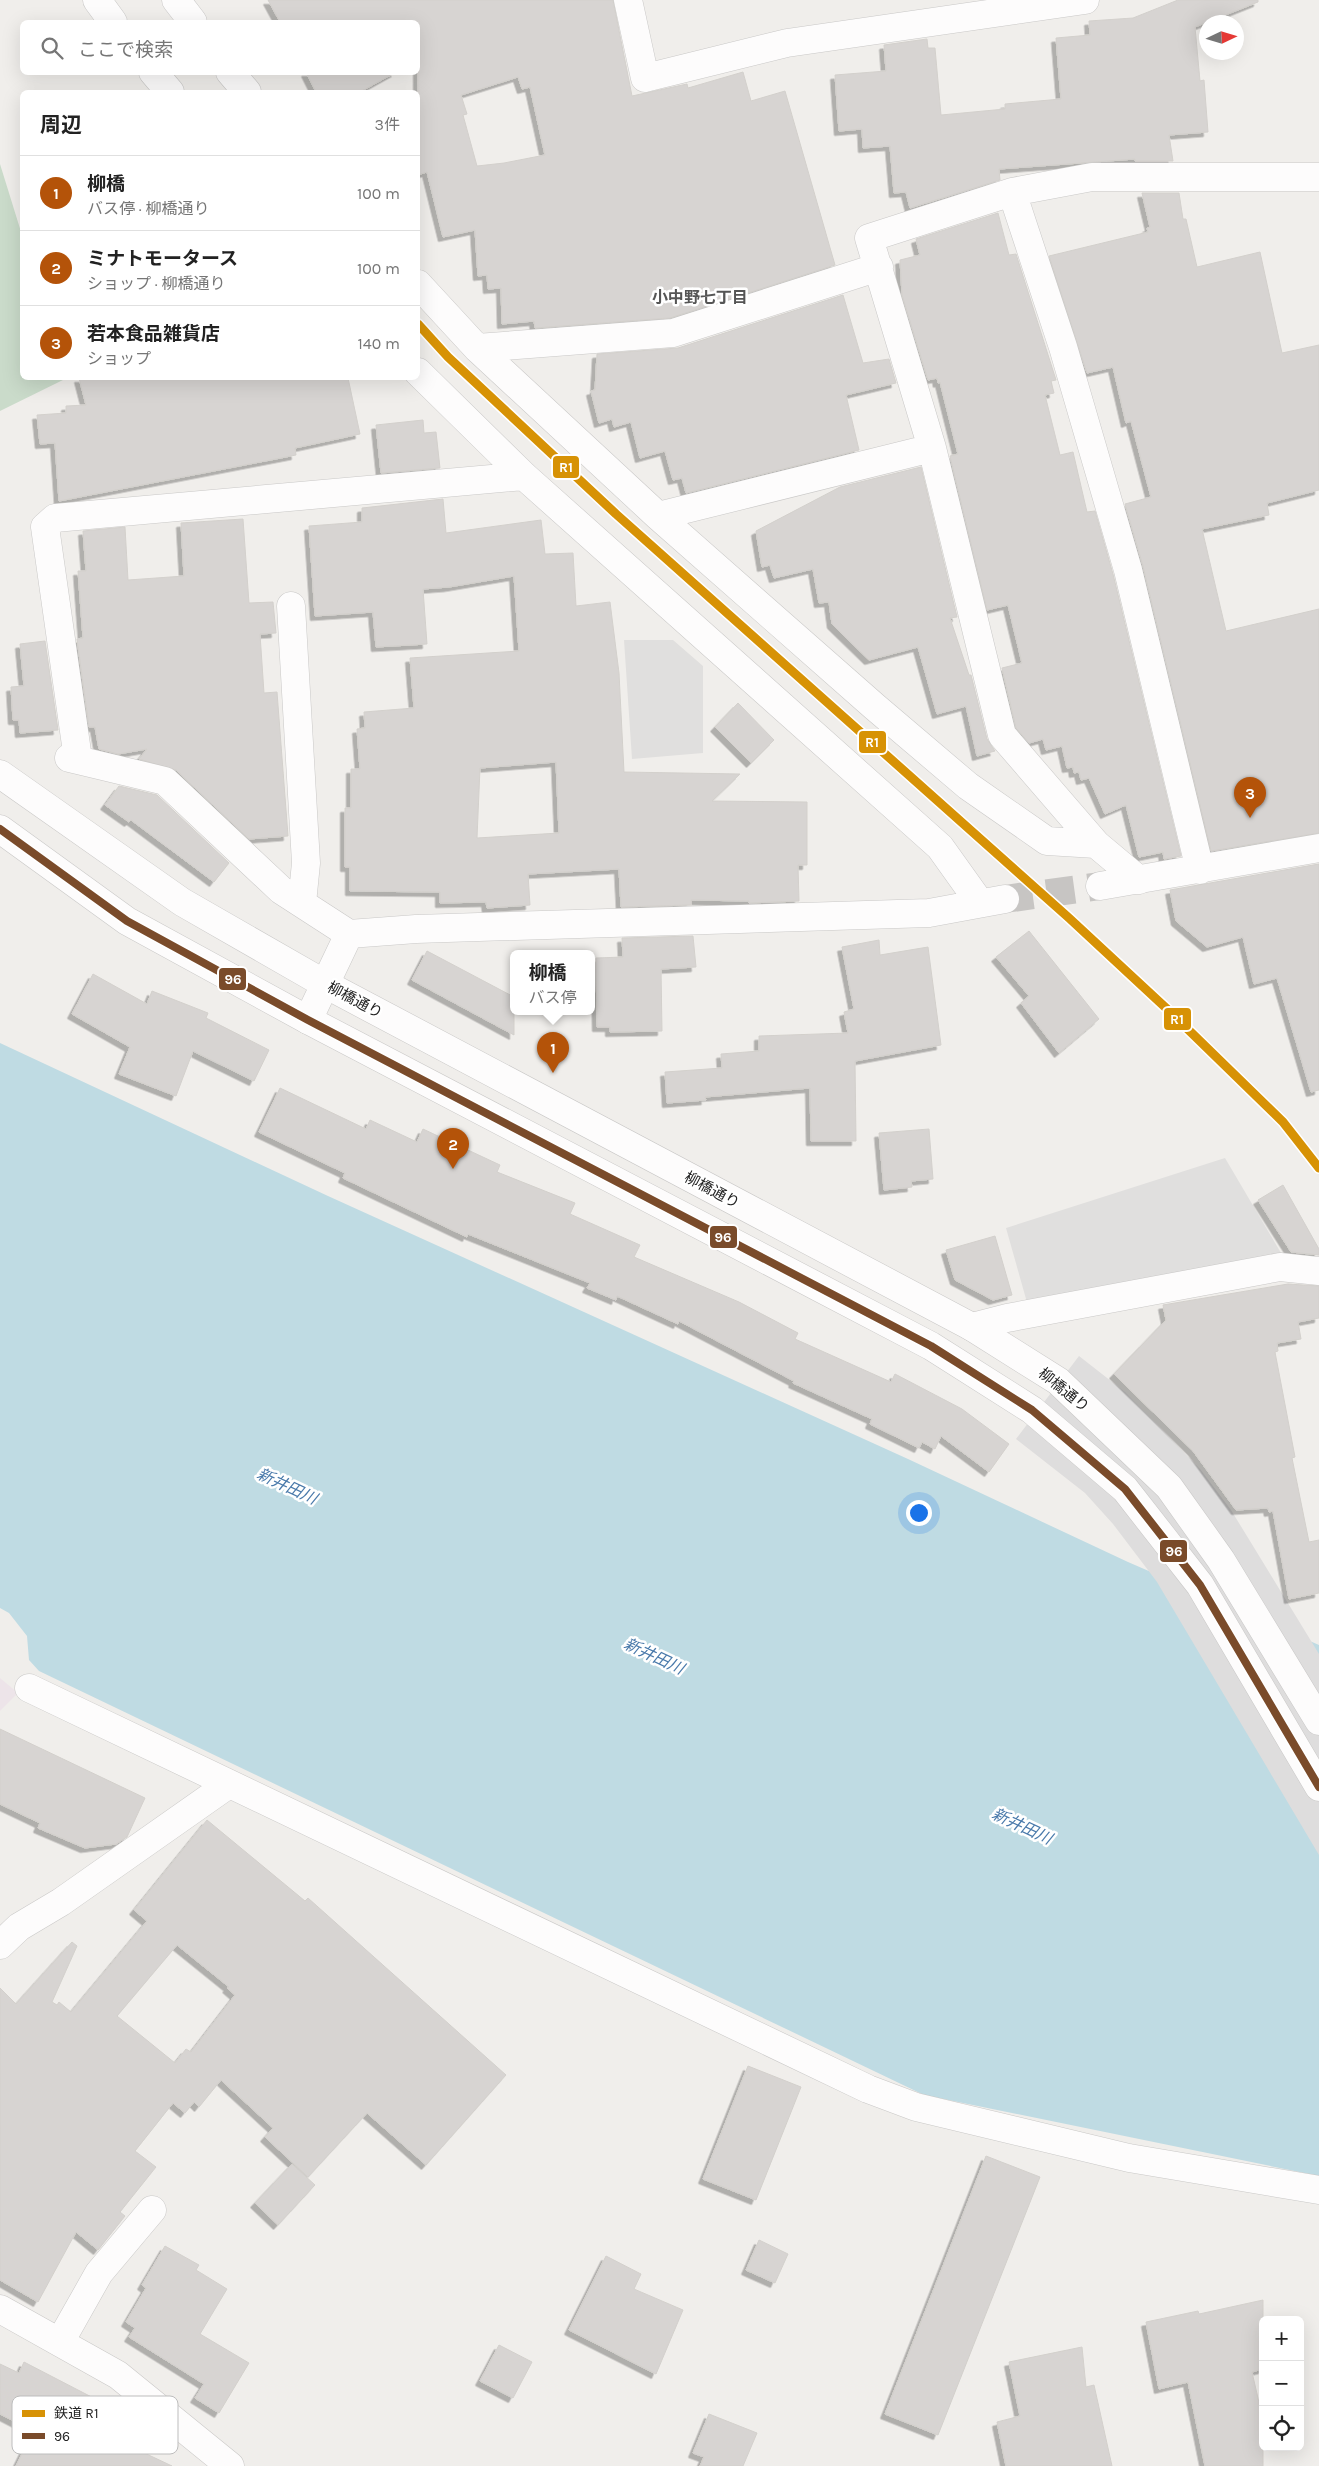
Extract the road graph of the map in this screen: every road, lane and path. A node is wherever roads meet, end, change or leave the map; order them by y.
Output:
1 (96, 0) edge
2 (176, 0) edge
3 (628, 0) edge
4 (1085, 0) edge
5 (111, 20) edge
6 (191, 20) edge
7 (156, 75) edge
8 (233, 75) edge
9 (168, 90) edge
10 (245, 90) edge
11 (1319, 177) edge
12 (1012, 192) junction
13 (879, 268) junction
14 (420, 286) edge
15 (477, 348) junction
16 (420, 374) edge
17 (932, 448) junction
18 (524, 476) junction
19 (658, 516) junction
20 (291, 606) dead end
21 (0, 774) edge
22 (0, 829) edge
23 (1096, 844) junction
24 (1319, 848) edge
25 (1200, 870) junction
26 (1139, 880) junction
27 (1100, 886) tunnel mouth
28 (302, 903) junction
29 (349, 934) junction
30 (326, 984) junction
31 (308, 1020) junction
32 (1319, 1271) edge
33 (972, 1327) junction
34 (29, 1688) dead end
35 (1319, 1720) edge
36 (229, 1784) junction
37 (1319, 1787) edge
38 (0, 1945) edge
39 (1319, 2190) edge
40 (152, 2210) dead end
41 (0, 2309) edge
42 (60, 2342) junction
43 (143, 2396) edge
44 (178, 2424) edge
45 (230, 2466) edge

1 - 5 street
2 - 6 street
3 - 4 street
7 - 9 street
8 - 10 street
11 - 12 street
12 - 13 street
12 - 25 street
13 - 15 street
13 - 17 street
14 - 15 street
15 - 19 street
16 - 18 street
17 - 19 street
17 - 23 street
18 - 28 street
18 - 29 street
19 - 23 street
20 - 28 street
21 - 30 street, 柳橋通り
22 - 31 street
23 - 26 street
24 - 25 street
25 - 26 street
26 - 27 street
28 - 29 street
29 - 30 street
30 - 31 street
30 - 33 street, 柳橋通り
31 - 37 street
32 - 33 street
33 - 35 street, 柳橋通り
34 - 36 street
36 - 38 street
36 - 39 street
40 - 42 street
41 - 42 street
42 - 43 street
44 - 45 street

